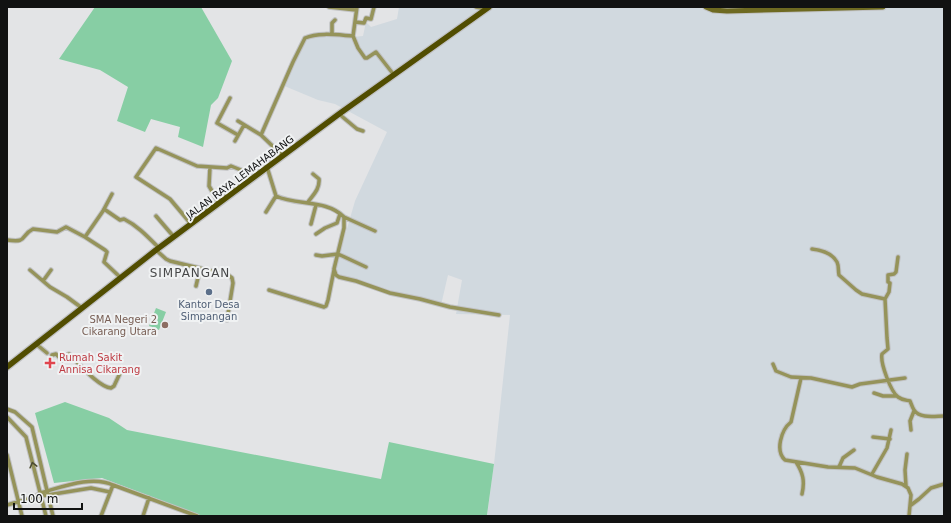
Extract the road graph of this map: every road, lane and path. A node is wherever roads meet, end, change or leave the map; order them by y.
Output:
1 (329, 7) edge
2 (374, 7) edge
3 (476, 7) edge
4 (706, 7) edge
5 (883, 7) edge
6 (357, 8) edge
7 (487, 8) edge
8 (335, 20) dead end
9 (355, 22) junction
10 (332, 34) junction
11 (354, 36) junction
12 (394, 75) junction
13 (230, 98) dead end
14 (339, 114) junction
15 (238, 121) dead end
16 (244, 125) junction
17 (364, 131) dead end
18 (238, 135) junction
19 (261, 135) junction
20 (235, 141) dead end
21 (283, 156) junction
22 (210, 167) junction
23 (267, 167) junction
24 (313, 174) dead end
25 (252, 179) junction
26 (112, 194) dead end
27 (276, 196) junction
28 (308, 202) junction
29 (219, 203) junction
30 (316, 205) junction
31 (104, 209) junction
32 (266, 212) dead end
33 (340, 214) junction
34 (156, 216) dead end
35 (344, 217) junction
36 (191, 224) junction
37 (311, 224) dead end
38 (375, 231) dead end
39 (316, 234) dead end
40 (85, 237) junction
41 (174, 237) junction
42 (7, 240) edge
43 (812, 248) dead end
44 (158, 249) junction
45 (338, 254) junction
46 (316, 255) dead end
47 (898, 257) dead end
48 (366, 267) dead end
49 (200, 269) junction
50 (334, 269) junction
51 (30, 270) dead end
52 (51, 270) dead end
53 (121, 278) junction
54 (43, 281) junction
55 (196, 286) dead end
56 (269, 290) dead end
57 (885, 299) junction
58 (82, 308) junction
59 (499, 315) dead end
60 (227, 320) dead end
61 (36, 344) junction
62 (47, 354) dead end
63 (52, 356) dead end
64 (773, 364) dead end
65 (7, 367) edge
66 (121, 371) dead end
67 (801, 378) junction
68 (905, 378) dead end
69 (888, 380) junction
70 (894, 392) junction
71 (874, 393) dead end
72 (889, 396) junction
73 (897, 396) junction
74 (7, 409) edge
75 (914, 411) junction
76 (944, 416) edge
77 (7, 417) edge
78 (11, 422) junction
79 (7, 426) edge
80 (891, 430) dead end
81 (911, 430) dead end
82 (873, 437) dead end
83 (890, 439) junction
84 (854, 450) dead end
85 (907, 454) dead end
86 (7, 455) edge
87 (796, 462) junction
88 (839, 467) junction
89 (872, 474) junction
90 (944, 484) edge
91 (113, 485) junction
92 (906, 486) junction
93 (47, 491) junction
94 (110, 492) junction
95 (802, 494) dead end
96 (41, 495) junction
97 (48, 496) junction
98 (148, 498) junction
99 (19, 502) junction
100 (7, 504) edge
101 (910, 505) junction
102 (184, 511) junction
103 (22, 516) edge
104 (46, 516) edge
105 (53, 516) edge
106 (101, 516) edge
107 (142, 516) edge
108 (182, 516) edge
109 (197, 516) edge
110 (909, 516) edge

1 - 6 street
2 - 9 street
3 - 7 street
4 - 5 main road
6 - 9 street
7 - 12 main road, JALAN RAYA LEMAHABANG
8 - 10 street
9 - 11 street
10 - 11 street
10 - 19 street
11 - 12 street
12 - 14 main road, JALAN RAYA LEMAHABANG
13 - 18 street
14 - 17 street
14 - 21 main road, JALAN RAYA LEMAHABANG
15 - 16 street
16 - 18 street
16 - 19 street
18 - 20 street
19 - 21 street
21 - 23 main road, JALAN RAYA LEMAHABANG
22 - 25 street
22 - 29 street
22 - 36 street
23 - 25 main road, JALAN RAYA LEMAHABANG
23 - 27 street
24 - 28 street
25 - 29 main road, JALAN RAYA LEMAHABANG
26 - 31 street
27 - 28 street
27 - 32 street
28 - 30 street
29 - 36 main road, JALAN RAYA LEMAHABANG
30 - 33 street
30 - 37 street
31 - 40 street
31 - 44 street
33 - 35 street
33 - 39 street
34 - 41 street
35 - 38 street
35 - 45 street
36 - 41 main road, JALAN RAYA LEMAHABANG
40 - 42 street
40 - 53 street
41 - 44 main road, JALAN RAYA LEMAHABANG
43 - 57 street
44 - 49 street
44 - 53 main road, JALAN RAYA LEMAHABANG
45 - 46 street
45 - 48 street
45 - 50 street
47 - 57 street
49 - 55 street
49 - 60 street
50 - 56 street
50 - 59 street
51 - 54 street
52 - 54 street
53 - 58 main road, JALAN RAYA LEMAHABANG
54 - 58 street
57 - 69 street
58 - 61 main road, JALAN RAYA LEMAHABANG
61 - 62 street
61 - 65 main road, JALAN RAYA LEMAHABANG
63 - 66 street
64 - 67 street
67 - 69 street
67 - 87 street
68 - 69 street
69 - 70 street
70 - 72 street
70 - 73 street
71 - 72 street
72 - 73 street
73 - 75 street
74 - 93 street
75 - 76 street
75 - 81 street
77 - 78 street
78 - 79 street
96 -> 78 street
80 - 83 street
82 - 83 street
83 - 89 street
84 - 88 street
85 - 92 street
86 - 99 street
87 - 88 street
87 - 95 street
88 - 89 street
89 - 92 street
90 - 101 street
91 - 93 street
91 - 94 street
91 - 98 street
92 - 101 street
93 - 96 street
93 - 97 street
94 - 97 street
94 - 106 street
96 - 97 street
96 - 99 street
96 - 104 street
97 - 105 street
98 - 102 street
98 - 107 street
99 - 100 street
99 - 103 street
101 - 110 street
102 - 108 street
102 - 109 street

